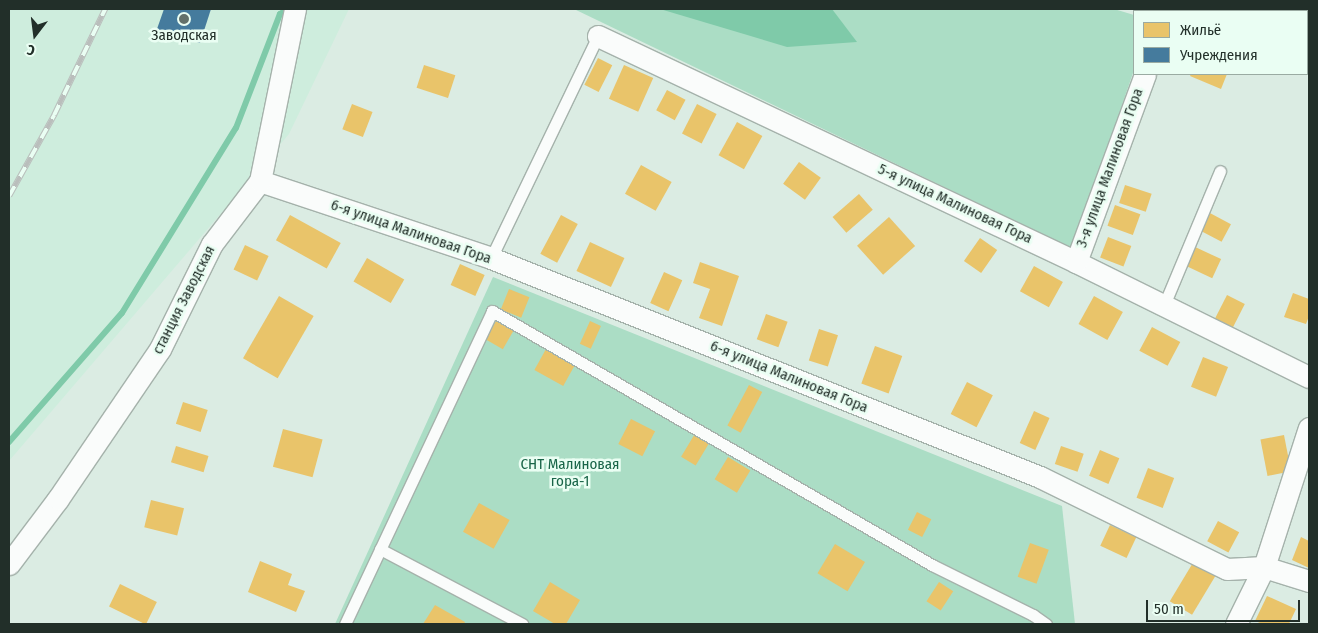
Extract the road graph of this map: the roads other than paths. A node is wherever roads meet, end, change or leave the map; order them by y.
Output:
1 (295, 9) edge
2 (1162, 9) edge
3 (1168, 10) edge
4 (598, 36) joint
5 (1145, 75) edge
6 (1220, 172) dead end
7 (260, 181) junction
8 (492, 258) junction
9 (1076, 262) junction
10 (1164, 305) junction
11 (1309, 377) edge
12 (1309, 428) edge
13 (380, 549) junction
14 (9, 564) edge
15 (1264, 567) junction
16 (1309, 581) edge
17 (345, 624) edge
18 (522, 624) edge
19 (1046, 624) edge
20 (1236, 624) edge

1 - 7 street, станция Заводская
2 - 3 street
4 - 8 lane
4 - 9 street, 5-я улица Малиновая Гора
5 - 9 street, 3-я улица Малиновая Гора
6 - 10 lane
7 - 8 street, 6-я улица Малиновая Гора
7 - 14 street, станция Заводская
8 - 15 street, 6-я улица Малиновая Гора
9 - 10 street, 5-я улица Малиновая Гора
10 - 11 street, 5-я улица Малиновая Гора
12 - 15 street
13 - 17 lane
13 - 18 lane
13 - 19 lane
15 - 16 street, 6-я улица Малиновая Гора
15 - 20 street

